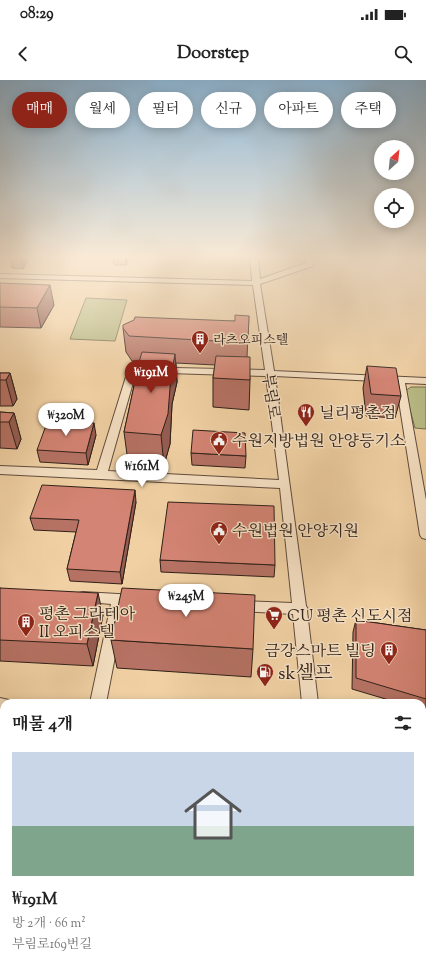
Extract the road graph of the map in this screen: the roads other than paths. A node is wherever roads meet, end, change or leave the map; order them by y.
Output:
1 (258, 297) edge
2 (268, 373) junction
3 (400, 380) junction
4 (426, 381) edge
5 (0, 470) edge
6 (101, 474) junction
7 (285, 484) junction
8 (426, 535) edge
9 (71, 596) edge
10 (119, 599) junction
11 (150, 601) edge
12 (230, 605) edge
13 (301, 609) junction
14 (99, 699) edge
15 (310, 699) edge

1 - 2 street, 부림로
2 - 3 street
2 - 6 street
2 - 7 street, 부림로
3 - 4 street
3 - 8 street
5 - 6 street
6 - 7 street
7 - 13 street, 부림로
9 - 10 street
10 - 11 street
10 - 14 street
12 - 13 street
13 - 15 street, 부림로

